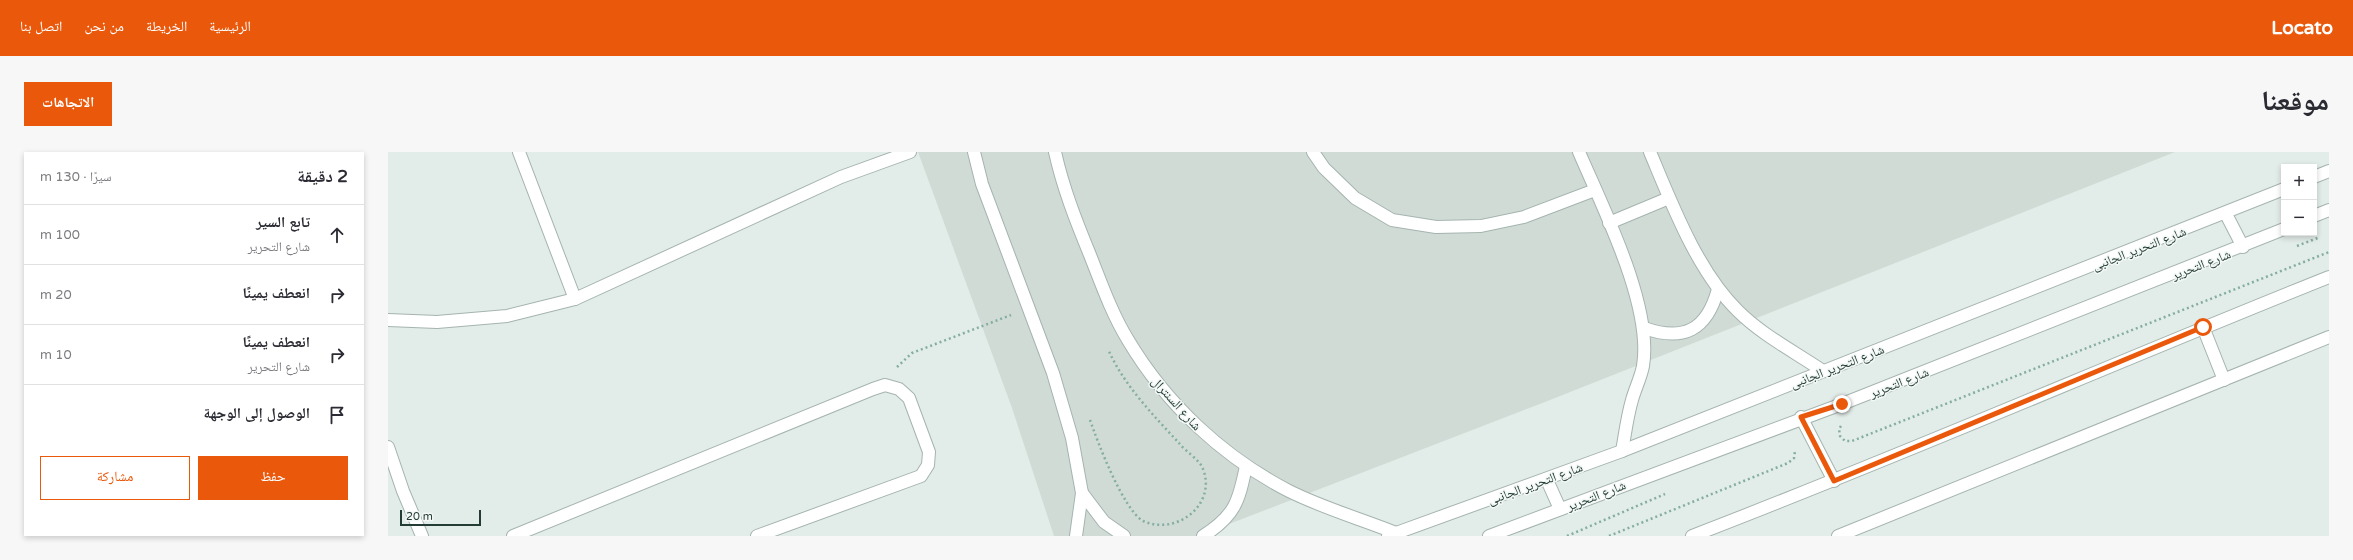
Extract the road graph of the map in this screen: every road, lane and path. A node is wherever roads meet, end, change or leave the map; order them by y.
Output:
1 (519, 152) edge
2 (910, 152) edge
3 (974, 152) edge
4 (1055, 152) edge
5 (1313, 152) edge
6 (1578, 152) edge
7 (1650, 152) edge
8 (2329, 171) edge
9 (2317, 176) edge
10 (1595, 190) junction
11 (2281, 190) edge
12 (1669, 198) junction
13 (2329, 210) edge
14 (2226, 214) junction
15 (2317, 215) edge
16 (1609, 223) junction
17 (2281, 230) edge
18 (2243, 247) junction
19 (2329, 252) edge
20 (2329, 277) edge
21 (1718, 289) junction
22 (575, 299) junction
23 (1028, 308) junction
24 (388, 320) edge
25 (2203, 327) junction
26 (1644, 328) junction
27 (2329, 338) edge
28 (1105, 342) dead end
29 (1823, 371) junction
30 (2224, 380) junction
31 (886, 386) junction
32 (1087, 413) dead end
33 (1801, 417) junction
34 (1842, 424) dead end
35 (1792, 446) dead end
36 (388, 447) edge
37 (1622, 451) junction
38 (1246, 466) junction
39 (1547, 480) junction
40 (1834, 481) junction
41 (1669, 492) dead end
42 (1082, 493) junction
43 (1560, 509) junction
44 (1392, 534) edge
45 (422, 536) edge
46 (513, 536) edge
47 (757, 536) edge
48 (1076, 536) edge
49 (1124, 536) edge
50 (1203, 536) edge
51 (1489, 536) edge
52 (1567, 536) edge
53 (1609, 536) edge
54 (1692, 536) edge
55 (1838, 536) edge

1 - 22 street
2 - 22 street
3 - 23 street
4 - 38 street, شارع السنترال
5 - 10 street
6 - 10 street
7 - 12 street
8 - 9 street
10 - 16 street
11 - 14 street, شارع التحرير الجانبى
12 - 16 street
12 - 21 street
13 - 15 street
14 - 18 street
14 - 29 street, شارع التحرير الجانبى
16 - 26 street
17 - 18 street, شارع التحرير
18 - 33 street, شارع التحرير
19 - 34 path
20 - 25 street
21 - 26 street
21 - 29 street
22 - 24 street
23 - 31 path
23 - 42 street
25 - 30 street
25 - 40 street
26 - 37 street
27 - 30 street
28 - 32 path
29 - 37 street, شارع التحرير الجانبى
30 - 55 street
31 - 46 street
31 - 47 street
33 - 40 street
33 - 43 street, شارع التحرير
35 - 53 path
36 - 45 street
37 - 39 street, شارع التحرير الجانبى
38 - 44 street, شارع السنترال
38 - 50 street
39 - 43 street
39 - 44 street, شارع التحرير الجانبى
40 - 54 street
41 - 52 path
42 - 48 street
42 - 49 street
43 - 51 street, شارع التحرير

